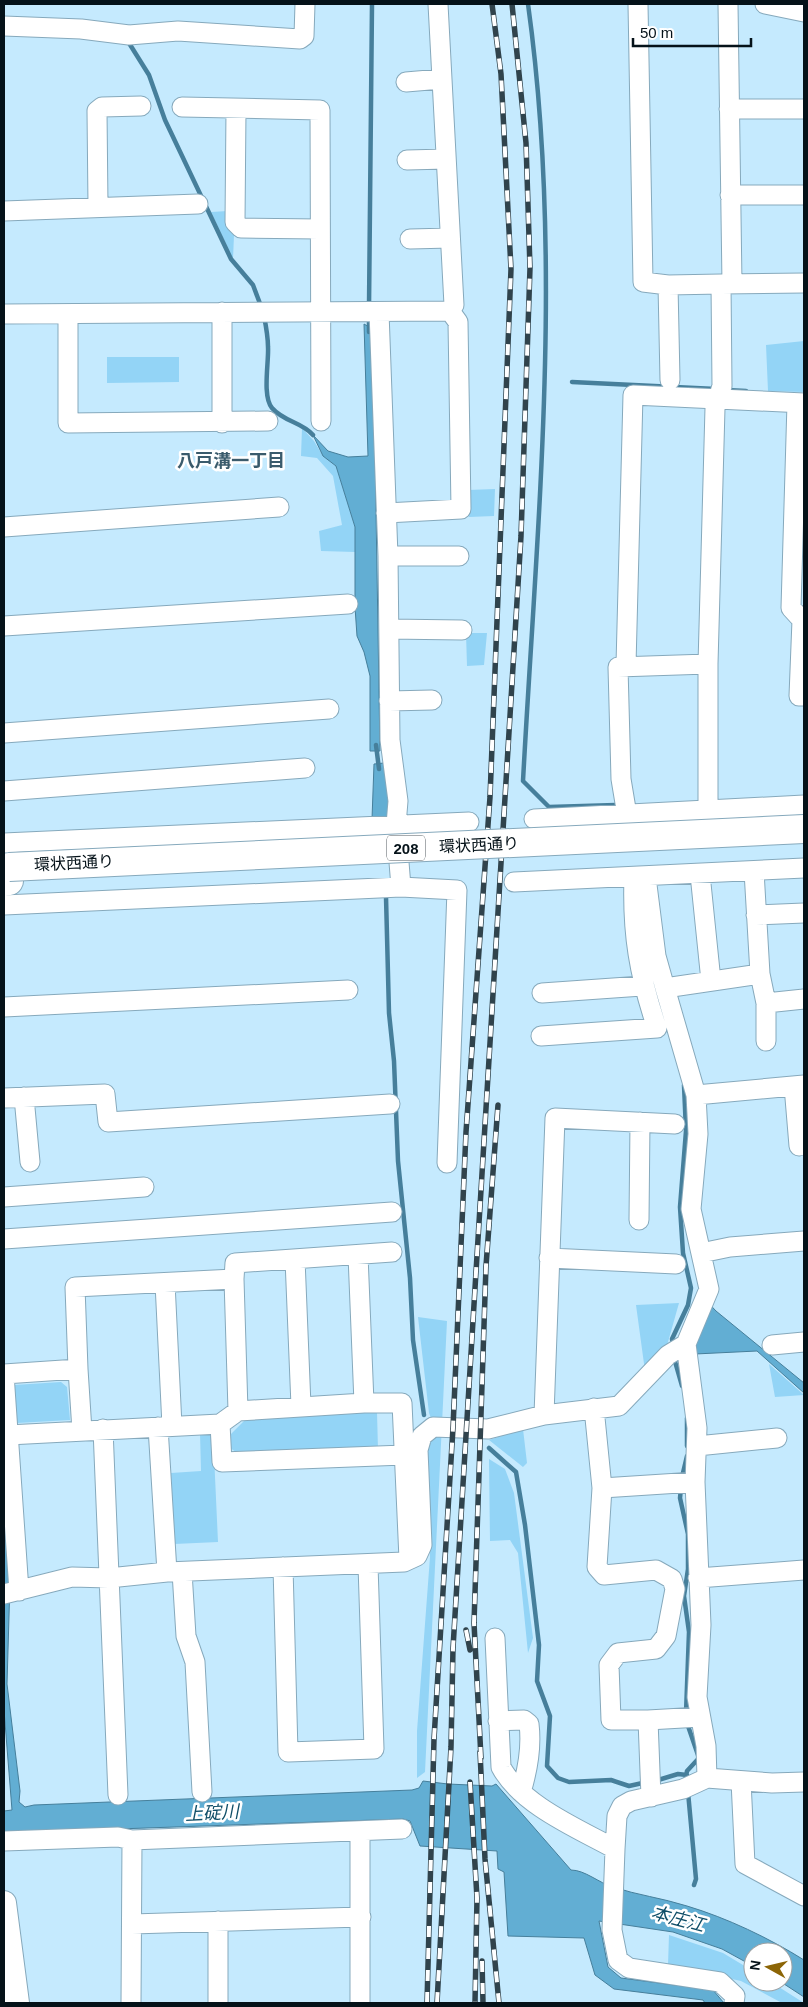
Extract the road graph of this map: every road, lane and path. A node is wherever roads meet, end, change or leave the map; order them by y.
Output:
1 (306, 4) edge
2 (438, 4) edge
3 (638, 4) edge
4 (728, 4) edge
5 (765, 4) edge
6 (804, 12) edge
7 (4, 26) edge
8 (441, 79) junction
9 (406, 82) dead end
10 (141, 106) dead end
11 (182, 107) dead end
12 (729, 109) junction
13 (804, 109) edge
14 (236, 110) junction
15 (446, 159) junction
16 (407, 160) dead end
17 (730, 195) junction
18 (804, 195) edge
19 (198, 204) dead end
20 (98, 206) junction
21 (4, 211) edge
22 (319, 228) junction
23 (450, 238) junction
24 (410, 239) dead end
25 (804, 283) edge
26 (727, 284) junction
27 (668, 285) junction
28 (450, 311) junction
29 (222, 312) junction
30 (370, 312) junction
31 (319, 313) junction
32 (4, 314) edge
33 (68, 314) junction
34 (670, 380) dead end
35 (721, 392) junction
36 (801, 403) edge
37 (321, 420) dead end
38 (268, 421) dead end
39 (222, 423) junction
40 (279, 507) dead end
41 (386, 513) junction
42 (4, 527) edge
43 (388, 556) junction
44 (459, 556) dead end
45 (348, 604) dead end
46 (803, 620) edge
47 (4, 626) edge
48 (389, 628) junction
49 (462, 630) dead end
50 (708, 664) junction
51 (626, 665) junction
52 (804, 696) edge
53 (432, 700) dead end
54 (389, 701) junction
55 (329, 709) dead end
56 (4, 733) edge
57 (305, 768) dead end
58 (4, 790) edge
59 (804, 805) edge
60 (708, 811) junction
61 (627, 815) junction
62 (534, 819) dead end
63 (469, 822) dead end
64 (396, 824) junction
65 (804, 829) edge
66 (804, 847) edge
67 (804, 868) edge
68 (754, 871) junction
69 (5, 874) edge
70 (700, 874) junction
71 (640, 877) junction
72 (514, 882) dead end
73 (400, 887) junction
74 (804, 913) edge
75 (756, 915) junction
76 (760, 974) junction
77 (711, 981) junction
78 (642, 986) junction
79 (665, 988) junction
80 (348, 990) dead end
81 (542, 993) dead end
82 (804, 999) edge
83 (766, 1003) junction
84 (4, 1007) edge
85 (541, 1036) dead end
86 (766, 1042) dead end
87 (799, 1086) edge
88 (696, 1095) junction
89 (24, 1097) junction
90 (4, 1098) edge
91 (390, 1104) dead end
92 (640, 1122) junction
93 (675, 1124) dead end
94 (799, 1146) dead end
95 (30, 1162) dead end
96 (447, 1163) dead end
97 (144, 1187) dead end
98 (4, 1197) edge
99 (392, 1212) dead end
100 (639, 1220) dead end
101 (4, 1239) edge
102 (804, 1241) edge
103 (700, 1248) junction
104 (392, 1252) dead end
105 (358, 1254) junction
106 (549, 1258) junction
107 (295, 1259) junction
108 (676, 1264) dead end
109 (234, 1279) junction
110 (165, 1283) junction
111 (804, 1342) edge
112 (772, 1345) dead end
113 (677, 1349) junction
114 (78, 1369) junction
115 (4, 1374) edge
116 (364, 1403) junction
117 (301, 1406) junction
118 (594, 1408) junction
119 (238, 1411) junction
120 (544, 1414) junction
121 (220, 1424) junction
122 (165, 1426) junction
123 (103, 1429) junction
124 (82, 1431) junction
125 (8, 1436) junction
126 (778, 1438) dead end
127 (697, 1446) junction
128 (404, 1456) junction
129 (686, 1483) junction
130 (602, 1488) junction
131 (409, 1559) junction
132 (368, 1565) junction
133 (283, 1567) junction
134 (804, 1570) edge
135 (175, 1572) junction
136 (109, 1578) junction
137 (689, 1585) junction
138 (12, 1592) edge
139 (495, 1638) dead end
140 (691, 1718) junction
141 (648, 1720) junction
142 (498, 1721) junction
143 (741, 1781) junction
144 (804, 1782) edge
145 (694, 1784) junction
146 (650, 1786) junction
147 (202, 1792) dead end
148 (522, 1792) junction
149 (118, 1795) dead end
150 (402, 1829) dead end
151 (360, 1831) junction
152 (132, 1840) junction
153 (4, 1841) edge
154 (615, 1849) junction
155 (804, 1896) edge
156 (4, 1903) edge
157 (361, 1917) junction
158 (218, 1921) junction
159 (132, 1924) junction
160 (18, 2003) edge
161 (131, 2003) edge
162 (218, 2003) edge
163 (360, 2003) edge
164 (734, 2003) edge

1 - 7 street
2 - 8 street
3 - 27 street
4 - 12 street
5 - 6 street
8 - 9 street
8 - 15 street
10 - 20 street
11 - 14 street
12 - 13 street
12 - 17 street
14 - 22 street
14 - 22 street
15 - 16 street
15 - 23 street
17 - 18 street
17 - 26 street
19 - 20 street
20 - 21 street
22 - 31 street
23 - 24 street
23 - 28 street
25 - 26 street
26 - 27 street
26 - 35 street
27 - 34 street
28 - 30 street
28 - 41 street
29 - 31 street
29 - 33 street
29 - 39 street
30 - 31 street
30 - 41 street
31 - 37 street
32 - 33 street
33 - 39 street
35 - 36 street
35 - 50 street
35 - 51 street
36 - 46 street
38 - 39 street
40 - 42 street
41 - 43 street
43 - 44 street
43 - 48 street
45 - 47 street
46 - 52 street
48 - 49 street
48 - 54 street
50 - 51 street
50 - 60 street
51 - 61 street
53 - 54 street
54 - 64 street
55 - 56 street
57 - 58 street
59 - 60 street
60 - 61 street
61 - 62 street
63 - 64 street
64 - 69 street
64 - 73 street
65 - 69 highway, 環状西通り / 208, bridge
66 - 69 highway, 環状西通り / 208
67 - 68 street
68 - 70 street
68 - 75 street
69 - 73 street
70 - 71 street
70 - 77 street
71 - 72 street
71 - 78 street
71 - 79 street
73 - 96 street
74 - 75 street
75 - 76 street
76 - 77 street
76 - 83 street
77 - 79 street
78 - 81 street
78 - 85 street
79 - 88 street
80 - 84 street
82 - 83 street
83 - 86 street
87 - 88 street
87 - 94 street
88 - 103 street
89 - 90 street
89 - 91 street
89 - 95 street
92 - 93 street
92 - 100 street
92 - 106 street
97 - 98 street
99 - 101 street
102 - 103 street
103 - 113 street
104 - 105 street
105 - 107 street
105 - 116 street
106 - 108 street
106 - 120 street
107 - 109 street
107 - 117 street
109 - 110 street
109 - 119 street
110 - 114 street
110 - 122 street
111 - 112 street
113 - 118 street
113 - 127 street
114 - 115 street
114 - 124 street
115 - 125 street
116 - 117 street
116 - 128 street
117 - 119 street
118 - 120 street
118 - 130 street
119 - 121 street
120 - 131 street
121 - 122 street
121 - 128 street
122 - 123 street
122 - 135 street
123 - 124 street
123 - 136 street
124 - 125 street
125 - 138 street
126 - 127 street
127 - 129 street
128 - 131 street
129 - 130 street
129 - 137 street
130 - 137 street
131 - 132 street
132 - 133 street
132 - 133 street
133 - 135 street
134 - 137 street
135 - 136 street
135 - 147 street
136 - 138 street
136 - 149 street
137 - 140 street
137 - 141 street
139 - 142 street
140 - 141 street
140 - 145 street
141 - 146 street
142 - 148 street
142 - 148 street
143 - 144 street
143 - 145 street
143 - 155 street
145 - 146 street
146 - 154 street
148 - 154 street
150 - 151 street
151 - 152 street
151 - 157 street
152 - 153 street
152 - 159 street
154 - 164 street
156 - 160 main road
157 - 158 street
157 - 163 street
158 - 159 street
158 - 162 street
159 - 161 street

